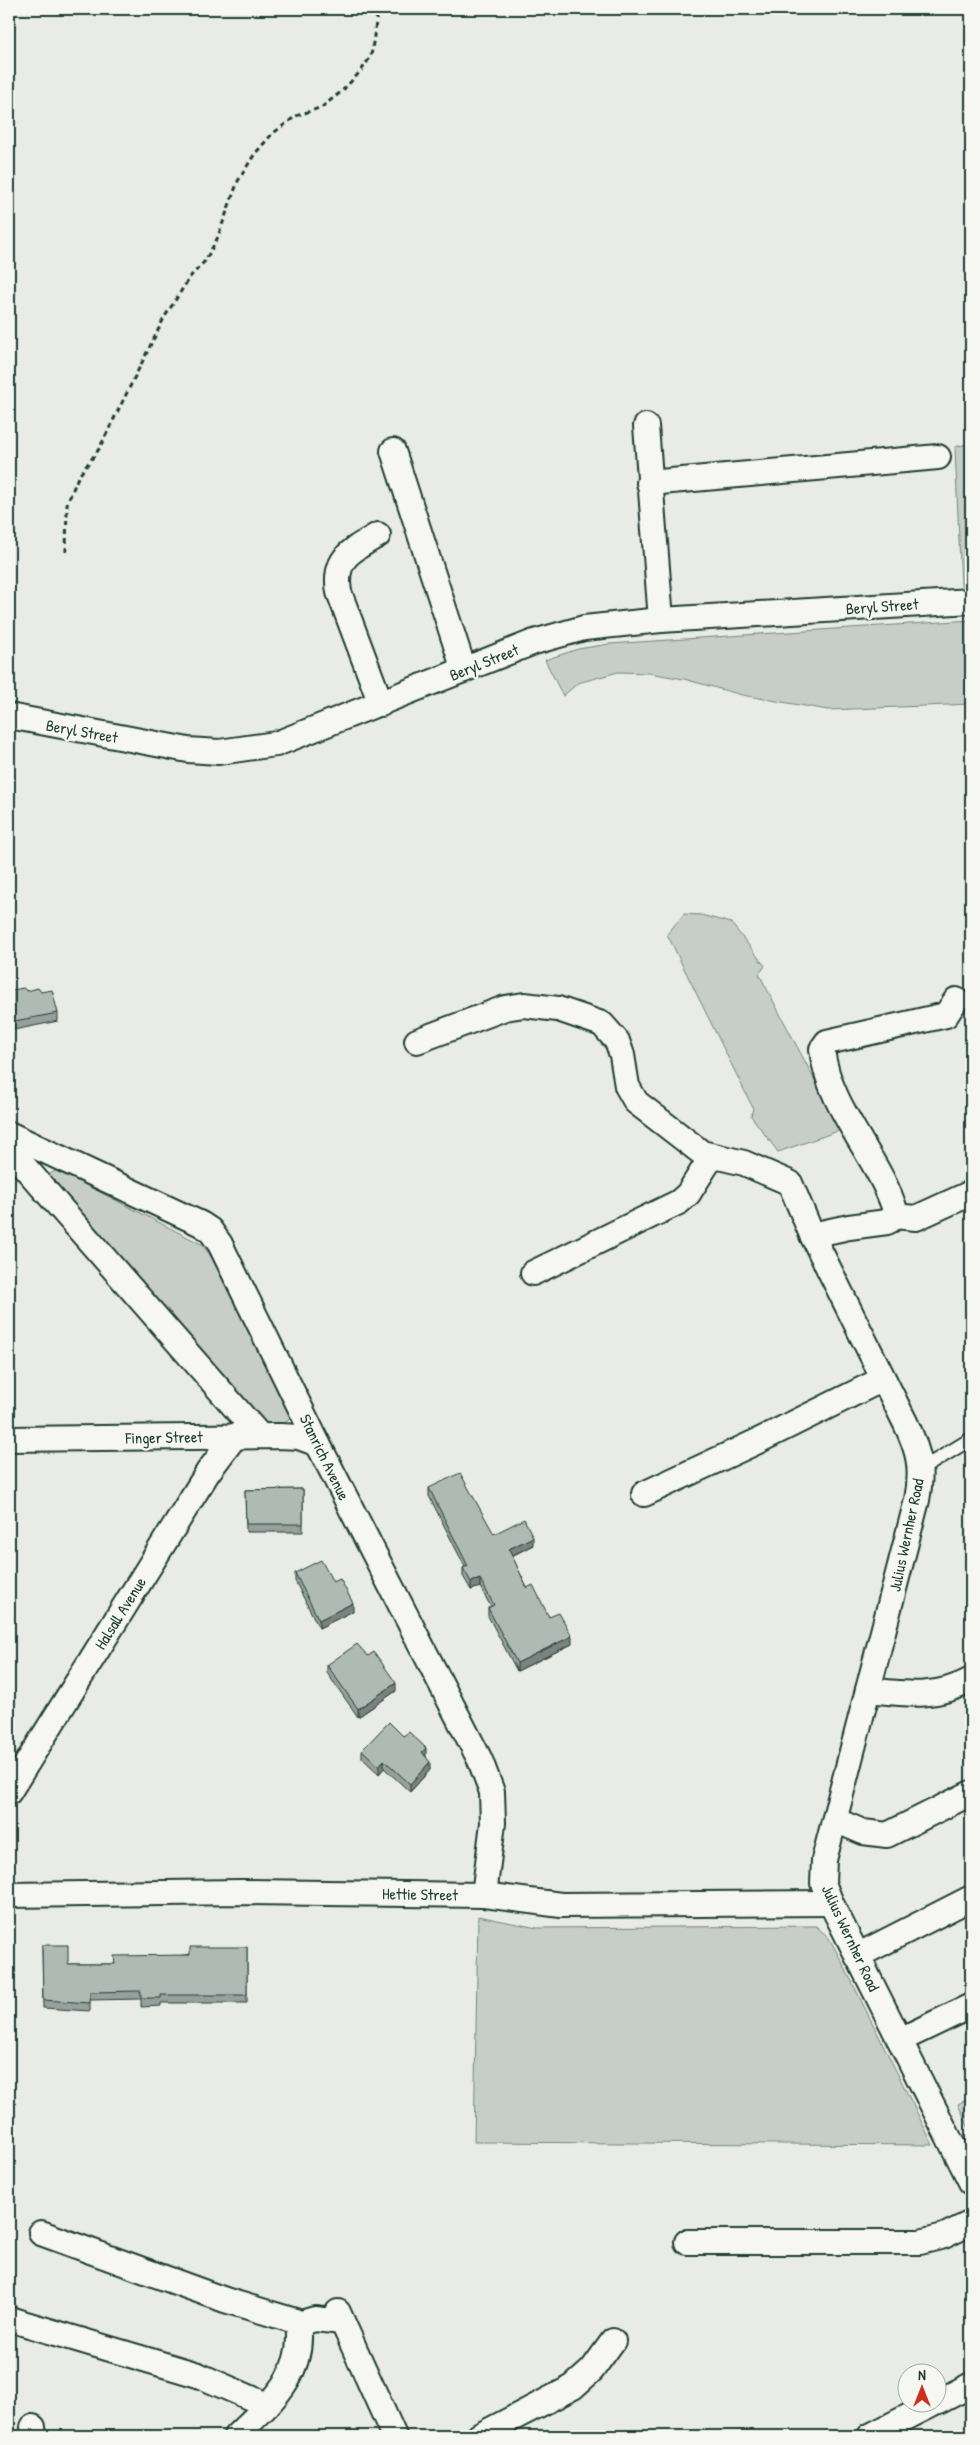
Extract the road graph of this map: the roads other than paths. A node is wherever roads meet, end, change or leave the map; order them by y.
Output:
1 (646, 426) dead end
2 (393, 451) dead end
3 (938, 457) dead end
4 (649, 483) junction
5 (378, 535) dead end
6 (971, 601) edge
7 (661, 620) junction
8 (464, 670) junction
9 (381, 704) junction
10 (9, 716) edge
11 (956, 1000) dead end
12 (417, 1041) dead end
13 (9, 1134) edge
14 (9, 1149) edge
15 (712, 1156) junction
16 (971, 1192) edge
17 (894, 1216) junction
18 (812, 1235) junction
19 (533, 1273) dead end
20 (883, 1380) junction
21 (235, 1436) junction
22 (260, 1436) junction
23 (9, 1438) edge
24 (971, 1439) edge
25 (318, 1444) junction
26 (920, 1470) junction
27 (644, 1494) dead end
28 (971, 1680) edge
29 (868, 1690) junction
30 (10, 1788) edge
31 (971, 1793) edge
32 (835, 1820) junction
33 (9, 1895) edge
34 (484, 1895) junction
35 (971, 1898) edge
36 (831, 1903) junction
37 (858, 1956) junction
38 (971, 2006) edge
39 (900, 2040) junction
40 (971, 2182) edge
41 (971, 2223) edge
42 (41, 2233) dead end
43 (687, 2242) dead end
44 (9, 2319) edge
45 (298, 2324) junction
46 (613, 2341) dead end
47 (971, 2385) edge
48 (948, 2396) edge
49 (267, 2405) junction
50 (917, 2412) edge
51 (236, 2436) edge
52 (394, 2436) edge
53 (479, 2436) edge
54 (870, 2436) edge

1 - 4 street
2 - 8 street
3 - 4 street
4 - 7 street
5 - 9 street
6 - 7 street, Beryl Street
7 - 8 street, Beryl Street
8 - 9 street, Beryl Street
9 - 10 street, Beryl Street
11 - 17 street
12 - 15 street, Julius Wernher Road
13 - 25 street, Stanrich Avenue
14 - 22 street
15 - 18 street, Julius Wernher Road
15 - 19 street
16 - 17 street
17 - 18 street
18 - 20 street, Julius Wernher Road
20 - 26 street, Julius Wernher Road
20 - 27 street
21 - 22 street, Finger Street
21 - 23 street, Finger Street
21 - 30 street, Halsall Avenue
22 - 25 street, Finger Street
24 - 26 lane
25 - 34 street, Stanrich Avenue
26 - 29 street, Julius Wernher Road
28 - 29 street
29 - 32 street, Julius Wernher Road
31 - 32 street
32 - 36 street, Julius Wernher Road
33 - 34 street, Hettie Street
34 - 36 street, Hettie Street
35 - 37 street
36 - 37 street, Julius Wernher Road
37 - 39 street, Julius Wernher Road
38 - 39 street
39 - 40 street, Julius Wernher Road
41 - 43 street
42 - 45 street
44 - 49 street
45 - 49 street
45 - 52 street
46 - 53 street
47 - 48 street
49 - 51 street
50 - 54 street

